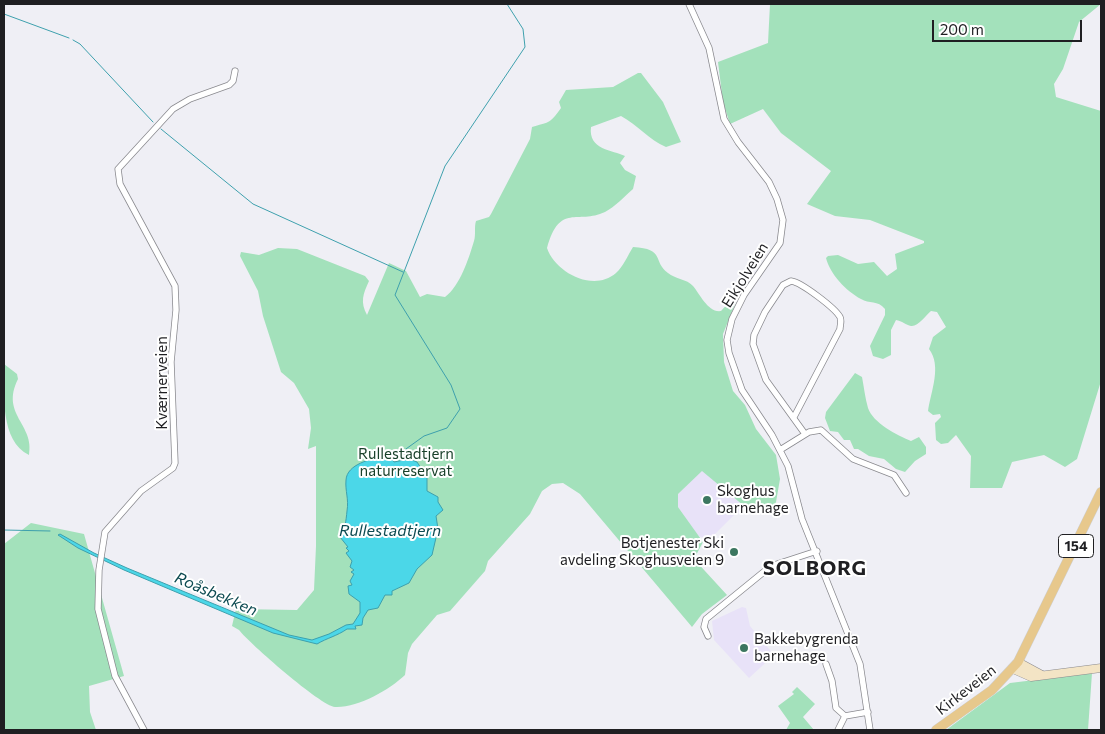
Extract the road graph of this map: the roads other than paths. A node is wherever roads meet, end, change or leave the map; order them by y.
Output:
1 (689, 4) edge
2 (235, 71) dead end
3 (794, 417) junction
4 (805, 434) junction
5 (780, 450) junction
6 (1101, 492) edge
7 (906, 493) dead end
8 (817, 552) junction
9 (708, 636) dead end
10 (826, 664) dead end
11 (1015, 666) junction
12 (1101, 668) edge
13 (868, 712) junction
14 (844, 716) junction
15 (144, 730) edge
16 (838, 730) edge
17 (870, 730) edge
18 (936, 730) edge

1 - 5 street, Eikjolveien
2 - 15 street, Kværnerveien
3 - 3 street
3 - 4 street
4 - 5 street
4 - 7 street
5 - 8 street, Eikjolveien
6 - 11 main road, 154
8 - 9 street
8 - 13 street, Eikjolveien
10 - 14 street
11 - 12 main road
11 - 18 main road, Kirkeveien / 154
13 - 14 street
13 - 17 street, Eikjolveien
14 - 16 street

